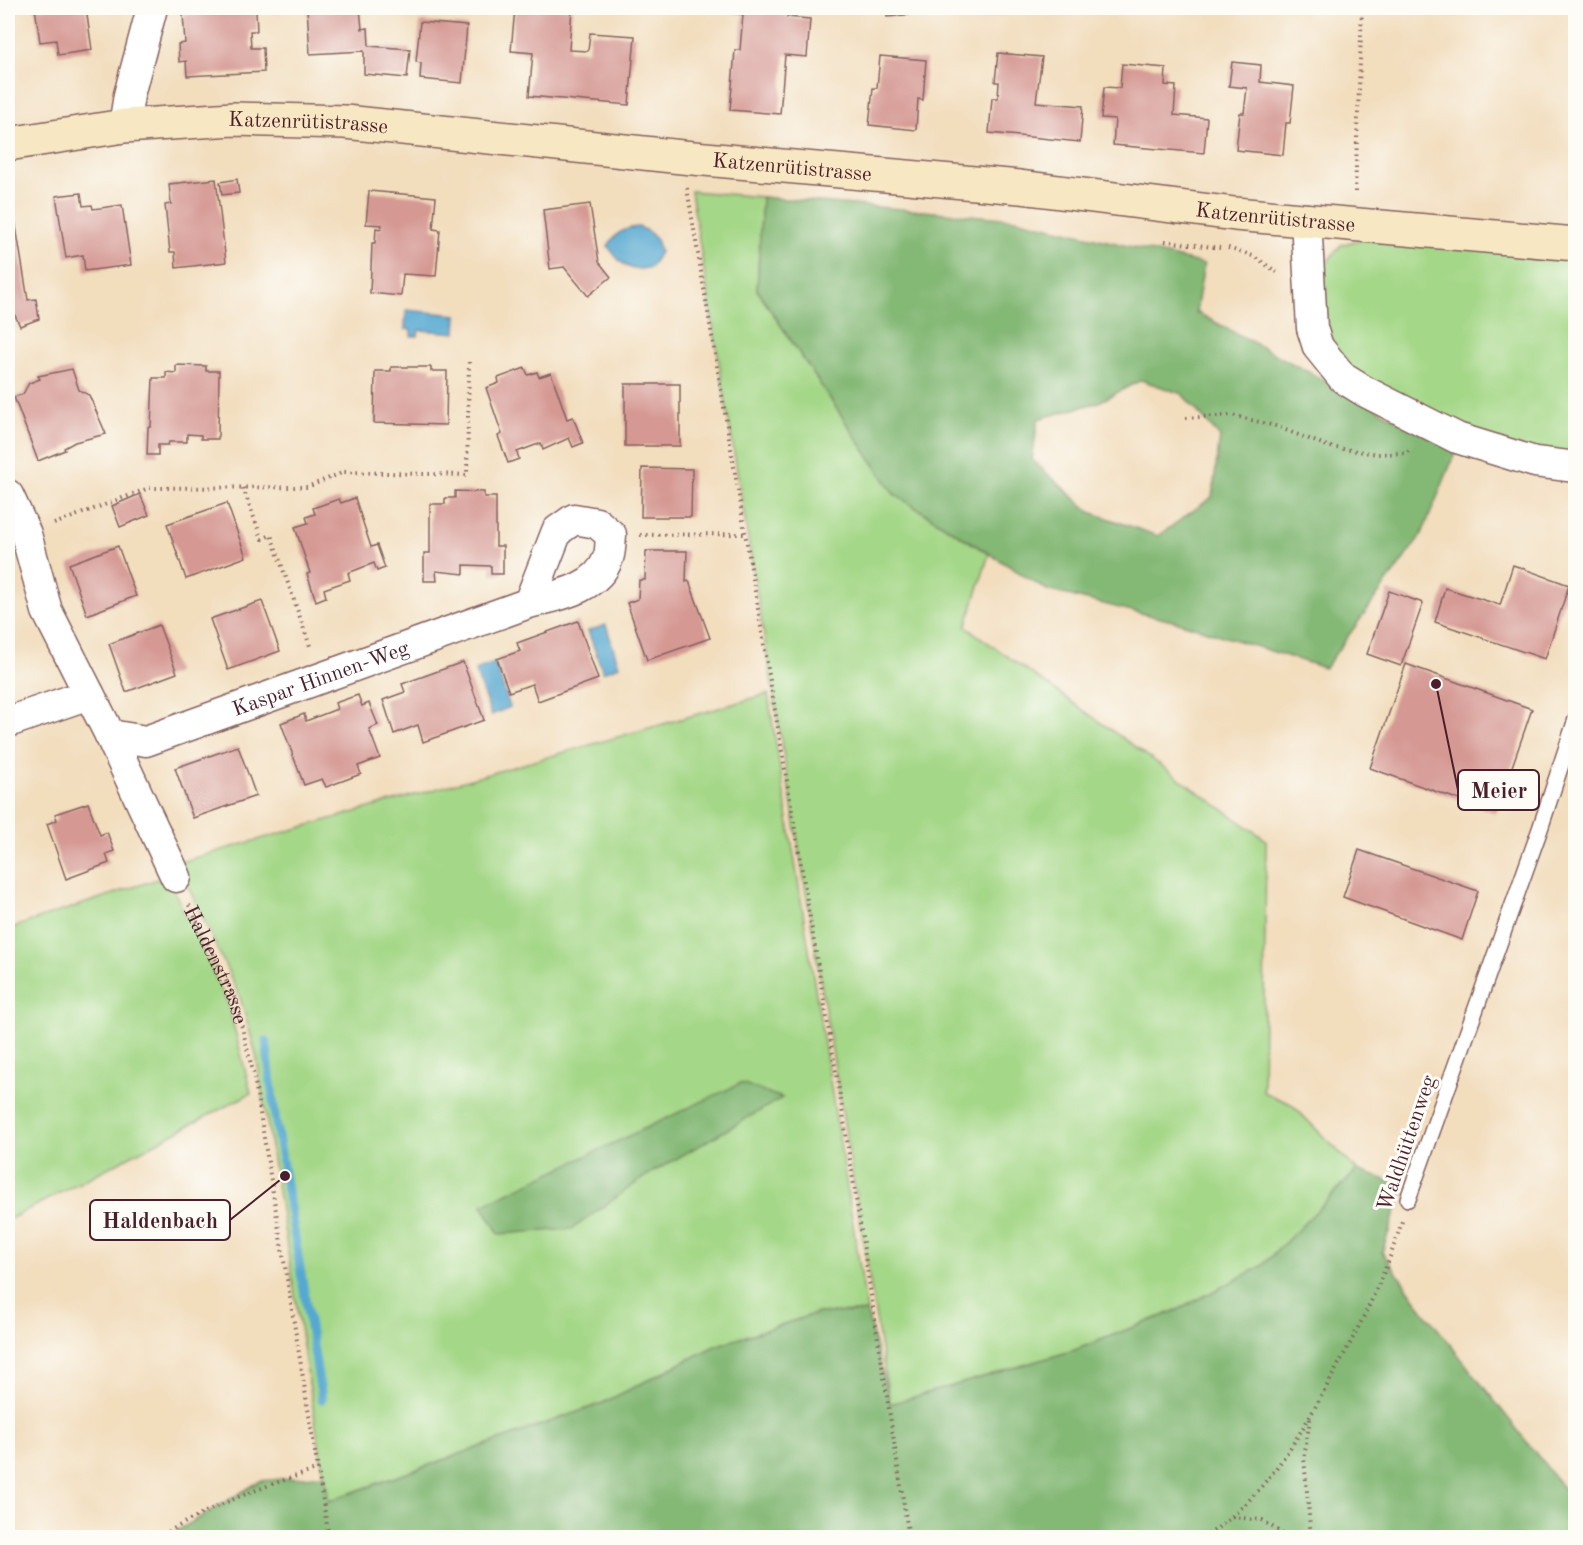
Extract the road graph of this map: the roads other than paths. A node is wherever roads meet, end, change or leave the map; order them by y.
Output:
1 (152, 8) edge
2 (124, 126) junction
3 (8, 144) edge
4 (1306, 219) junction
5 (1575, 244) edge
6 (1575, 467) edge
7 (8, 495) edge
8 (529, 603) junction
9 (89, 694) junction
10 (1575, 719) edge
11 (8, 722) edge
12 (110, 735) junction
13 (176, 877) road end
14 (1408, 1199) road end

1 - 2 street
2 - 3 street, Katzenrütistrasse
2 - 4 street, Katzenrütistrasse
4 - 5 street, Katzenrütistrasse
4 - 6 street
7 - 9 street
8 - 8 street, Kaspar Hinnen-Weg
8 - 12 street, Kaspar Hinnen-Weg
9 - 11 street
9 - 12 street
10 - 14 lane, Waldhüttenweg
12 - 13 street

